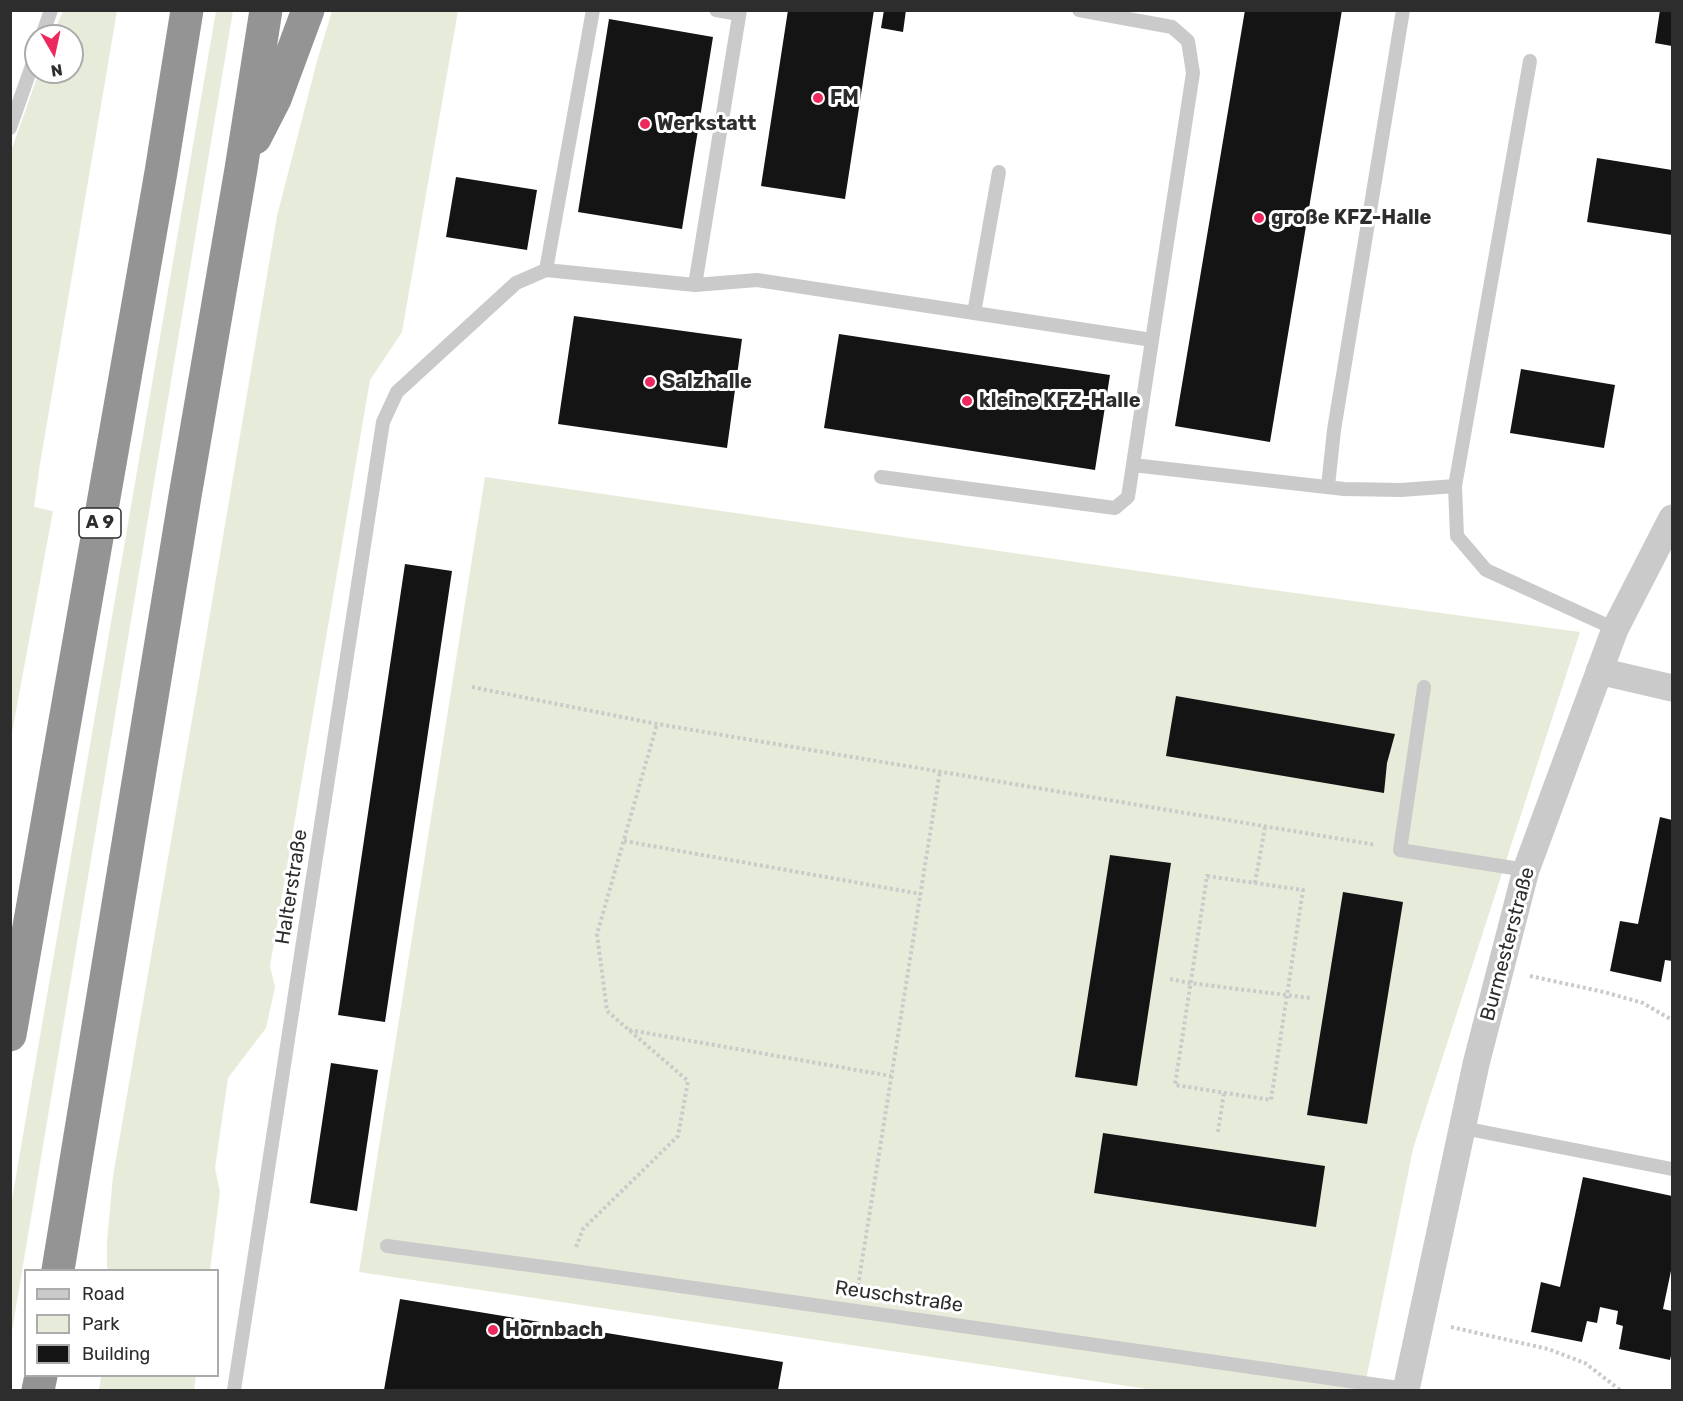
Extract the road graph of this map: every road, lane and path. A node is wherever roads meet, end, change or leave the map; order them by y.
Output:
1 (187, 10) edge
2 (266, 10) edge
3 (308, 10) edge
4 (593, 10) edge
5 (717, 10) edge
6 (1079, 10) edge
7 (1402, 10) edge
8 (740, 12) edge
9 (1530, 61) dead end
10 (25, 84) edge
11 (10, 128) edge
12 (242, 164) junction
13 (999, 171) dead end
14 (546, 270) junction
15 (695, 285) junction
16 (974, 313) junction
17 (1152, 340) junction
18 (1133, 465) junction
19 (881, 477) dead end
20 (1328, 486) junction
21 (1455, 486) junction
22 (1672, 518) edge
23 (1616, 629) junction
24 (1599, 671) junction
25 (472, 687) dead end
26 (1424, 687) dead end
27 (1672, 688) edge
28 (657, 724) junction
29 (940, 771) junction
30 (1264, 827) junction
31 (624, 841) junction
32 (1400, 849) junction
33 (1526, 870) junction
34 (1255, 883) junction
35 (921, 894) junction
36 (1500, 969) junction
37 (1170, 979) dead end
38 (1190, 983) junction
39 (1287, 995) junction
40 (1310, 998) dead end
41 (1672, 1020) edge
42 (629, 1030) junction
43 (10, 1035) edge
44 (891, 1076) junction
45 (1224, 1093) junction
46 (1463, 1128) junction
47 (1218, 1132) dead end
48 (1672, 1168) edge
49 (387, 1246) dead end
50 (58, 1269) edge
51 (567, 1270) junction
52 (854, 1311) junction
53 (1421, 1320) junction
54 (234, 1390) edge
55 (1406, 1390) edge
56 (1620, 1390) edge

1 - 43 highway, A 9
2 - 12 highway
3 - 12 highway
4 - 14 lane
5 - 8 lane
6 - 17 lane
7 - 20 lane
8 - 15 lane
9 - 21 lane
10 - 11 lane
12 - 50 highway
13 - 16 lane
14 - 15 lane
14 - 54 lane, Halterstraße
15 - 16 lane
16 - 17 lane
17 - 18 lane
18 - 19 lane
18 - 20 lane
20 - 21 lane
21 - 23 lane
22 - 23 street, Burmesterstraße
23 - 24 street, Burmesterstraße
24 - 27 street
24 - 33 street, Burmesterstraße
25 - 28 path
26 - 32 lane
28 - 29 path
28 - 31 path
29 - 30 path
29 - 35 path
30 - 32 path
30 - 34 path
31 - 35 path
31 - 42 path
32 - 33 lane
33 - 36 street, Burmesterstraße
34 - 38 path
34 - 39 path
35 - 44 path
36 - 41 path
36 - 46 street, Burmesterstraße
37 - 38 path
38 - 39 path
38 - 45 path
39 - 40 path
39 - 45 path
42 - 44 path
42 - 51 path
44 - 52 path
45 - 47 path
46 - 48 lane
46 - 53 street, Burmesterstraße
49 - 51 lane, Reuschstraße
51 - 52 lane, Reuschstraße
52 - 55 lane, Reuschstraße
53 - 55 street, Burmesterstraße
53 - 56 path

